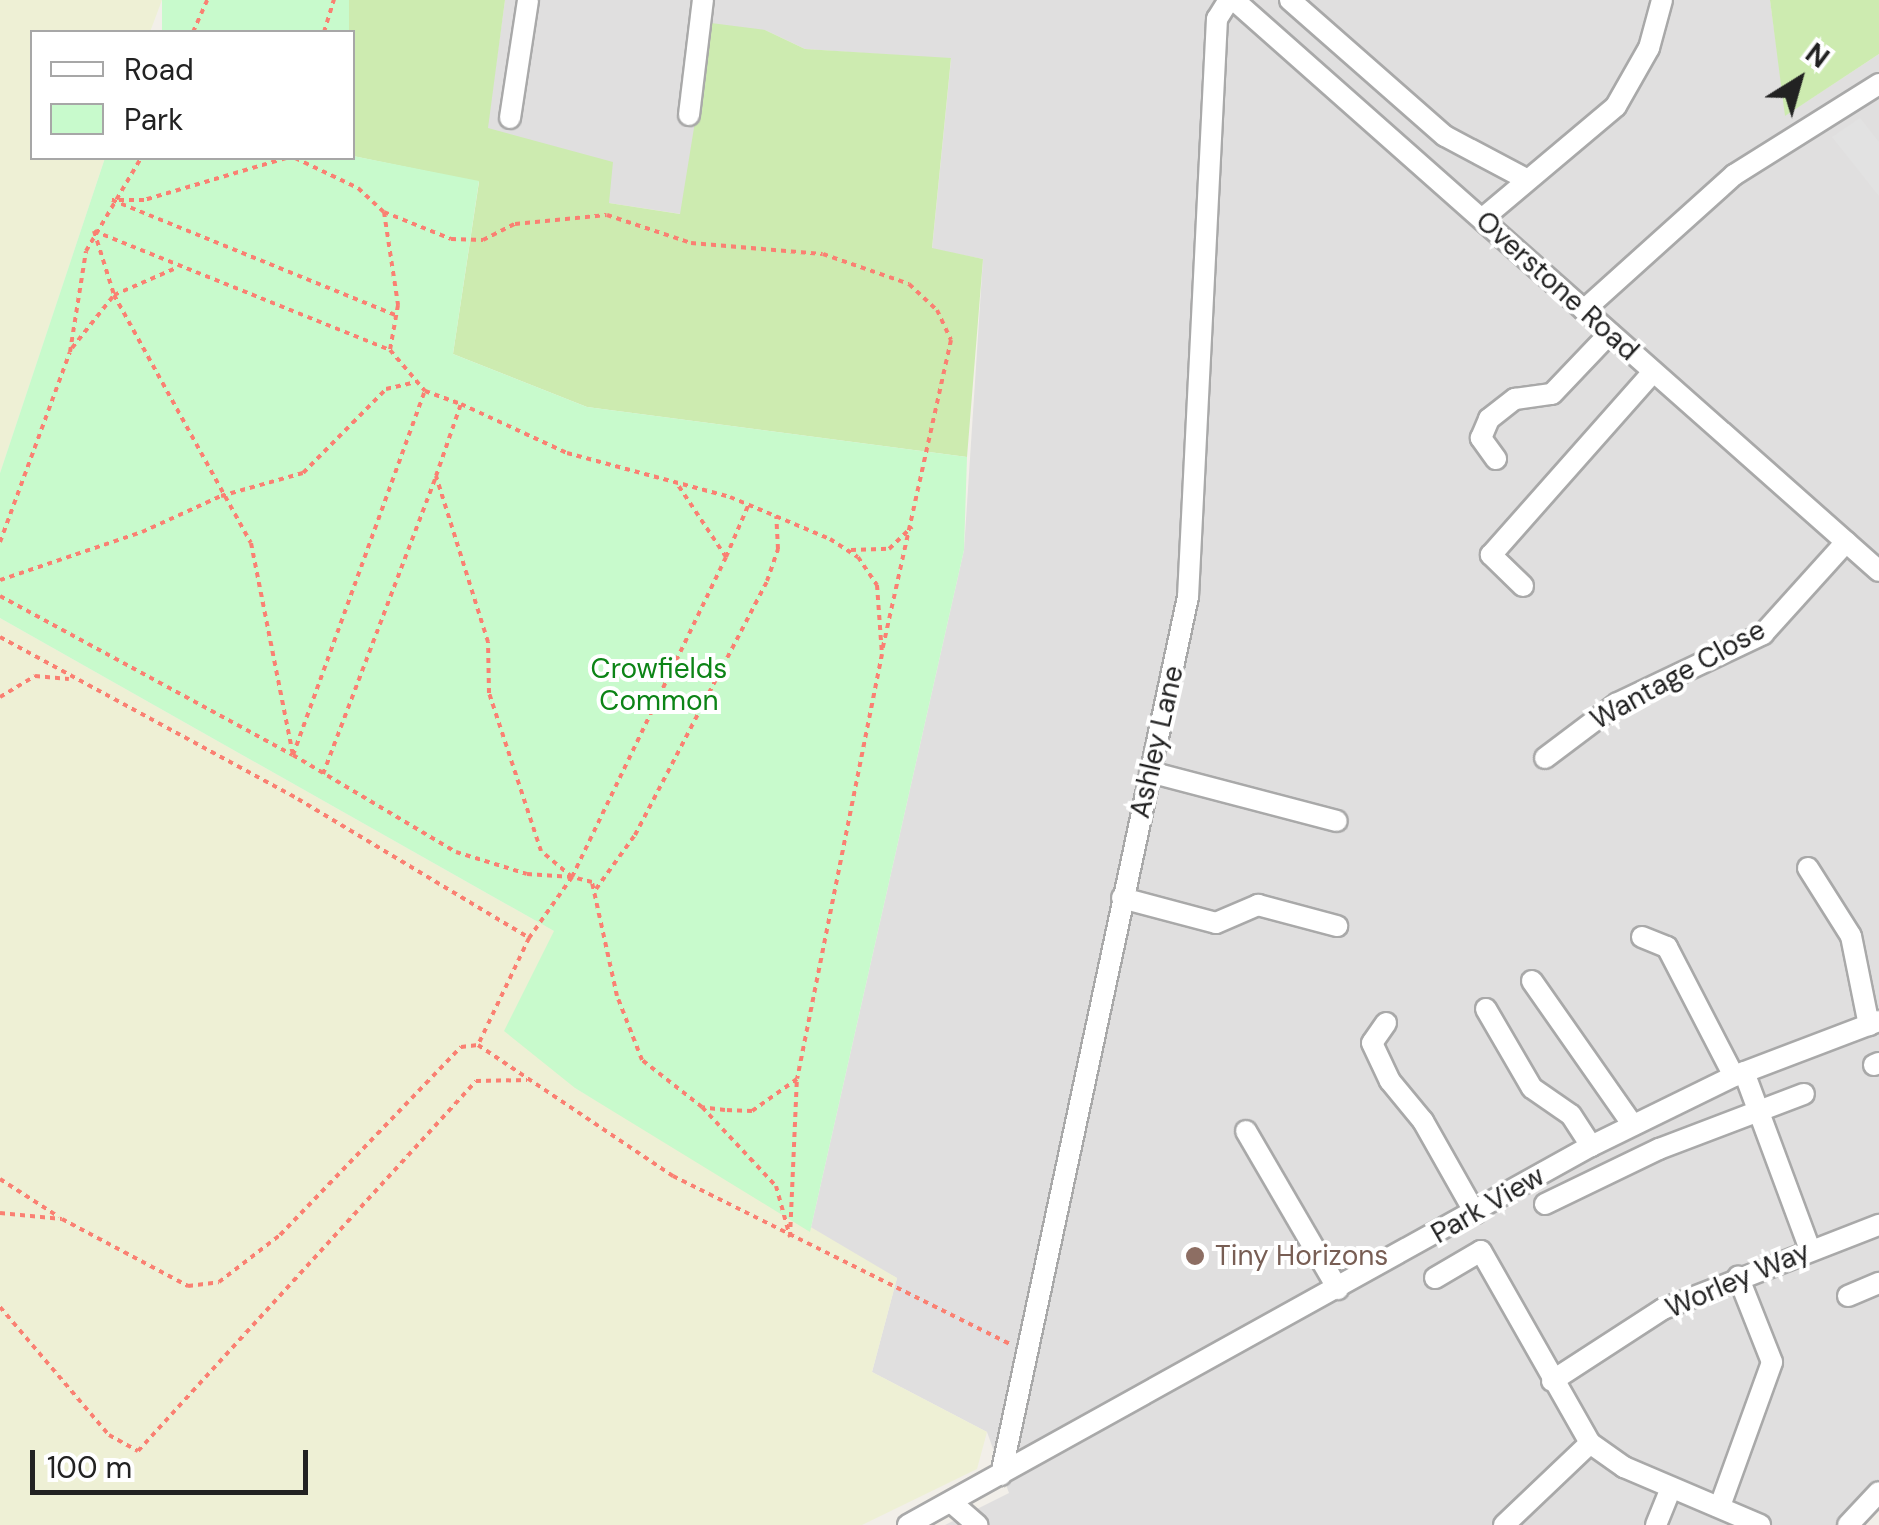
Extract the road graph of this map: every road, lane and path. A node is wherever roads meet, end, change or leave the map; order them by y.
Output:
1 (206, 0) edge
2 (334, 0) edge
3 (528, 0) edge
4 (703, 0) edge
5 (1232, 0) edge
6 (1290, 0) edge
7 (1662, 0) edge
8 (194, 30) edge
9 (325, 30) edge
10 (1879, 84) edge
11 (689, 115) dead end
12 (510, 118) dead end
13 (140, 160) edge
14 (279, 160) edge
15 (299, 160) edge
16 (1526, 178) junction
17 (112, 200) junction
18 (384, 212) junction
19 (1482, 219) junction
20 (94, 231) junction
21 (176, 268) junction
22 (114, 295) junction
23 (1584, 310) junction
24 (397, 316) junction
25 (1610, 333) junction
26 (390, 350) junction
27 (70, 352) junction
28 (1653, 372) junction
29 (417, 382) junction
30 (425, 391) junction
31 (461, 404) junction
32 (1496, 459) dead end
33 (436, 476) junction
34 (674, 481) junction
35 (221, 496) junction
36 (748, 504) junction
37 (776, 516) junction
38 (915, 525) junction
39 (0, 542) edge
40 (1846, 542) junction
41 (846, 550) junction
42 (726, 556) junction
43 (1879, 572) edge
44 (0, 580) edge
45 (1523, 586) dead end
46 (0, 596) edge
47 (0, 637) edge
48 (882, 654) junction
49 (74, 680) junction
50 (0, 696) edge
51 (293, 755) junction
52 (1545, 758) dead end
53 (1150, 772) junction
54 (323, 774) junction
55 (1338, 821) dead end
56 (1808, 868) dead end
57 (572, 877) junction
58 (596, 889) junction
59 (1122, 898) junction
60 (1337, 926) dead end
61 (1642, 936) dead end
62 (529, 938) junction
63 (1532, 981) dead end
64 (1486, 1009) dead end
65 (1386, 1023) dead end
66 (1874, 1023) edge
67 (478, 1045) junction
68 (1739, 1074) junction
69 (796, 1078) junction
70 (530, 1080) junction
71 (1804, 1094) dead end
72 (702, 1107) junction
73 (1758, 1115) junction
74 (1633, 1125) junction
75 (1246, 1131) dead end
76 (1591, 1146) junction
77 (0, 1179) edge
78 (1544, 1204) dead end
79 (0, 1213) edge
80 (1475, 1213) junction
81 (62, 1219) junction
82 (1878, 1227) edge
83 (790, 1236) junction
84 (1810, 1249) junction
85 (1738, 1276) junction
86 (1434, 1278) dead end
87 (1879, 1283) edge
88 (1338, 1290) junction
89 (1848, 1296) dead end
90 (0, 1307) edge
91 (1023, 1350) junction
92 (1552, 1382) junction
93 (1590, 1442) junction
94 (1001, 1476) junction
95 (1671, 1488) junction
96 (1879, 1492) edge
97 (951, 1502) junction
98 (1720, 1506) junction
99 (908, 1525) edge
100 (977, 1525) edge
101 (1504, 1525) edge
102 (1656, 1525) edge
103 (1760, 1525) edge
104 (1848, 1525) edge

1 - 8 path
2 - 9 path
3 - 12 street
4 - 11 street
5 - 19 street, Overstone Road
5 - 53 street, Ashley Lane
6 - 16 street
7 - 16 street
10 - 23 street
13 - 17 path
14 - 17 path
15 - 18 path
16 - 19 street
17 - 20 path
17 - 24 path
18 - 24 path
18 - 38 path
19 - 23 street, Overstone Road
20 - 21 path
20 - 22 path
20 - 27 path
21 - 22 path
21 - 26 path
22 - 27 path
22 - 35 path
23 - 25 street, Overstone Road
24 - 26 path
25 - 28 street, Overstone Road
25 - 32 street
26 - 29 path
27 - 39 path
28 - 40 street, Overstone Road
28 - 45 street
29 - 30 path
29 - 35 path
30 - 31 path
30 - 51 path
31 - 33 path
31 - 34 path
33 - 54 path
33 - 57 path
34 - 36 path
34 - 42 path
35 - 44 path
35 - 51 path
36 - 37 path
36 - 42 path
37 - 41 path
37 - 58 path
38 - 41 path
38 - 48 path
40 - 43 street, Overstone Road
40 - 52 street, Wantage Close
41 - 48 path
42 - 57 path
46 - 51 path
47 - 49 path
48 - 69 path
49 - 50 path
49 - 62 path
51 - 54 path
53 - 55 street
53 - 59 street, Ashley Lane
54 - 57 path
56 - 66 street
57 - 58 path
57 - 62 path
58 - 72 path
59 - 60 street
59 - 91 street, Ashley Lane
61 - 68 street
62 - 67 path
63 - 74 street
64 - 76 street
65 - 80 street
66 - 68 street, Park View
67 - 70 path
67 - 81 path
68 - 73 street
68 - 74 street, Park View
69 - 72 path
69 - 83 path
70 - 83 path
70 - 90 path
71 - 73 street
72 - 83 path
73 - 78 street
73 - 84 street
74 - 76 street, Park View
75 - 88 street
76 - 80 street, Park View
77 - 81 path
79 - 81 path
80 - 88 street, Park View
82 - 84 street, Worley Way
83 - 91 path
84 - 85 street, Worley Way
85 - 92 street, Worley Way
85 - 98 street
86 - 92 street
87 - 89 street
88 - 94 street, Park View
91 - 94 street, Ashley Lane
92 - 93 street
93 - 95 street
93 - 101 street
94 - 97 street, Park View
95 - 98 street
95 - 102 street
96 - 104 street
97 - 99 street, Park View
97 - 100 street
98 - 103 street

